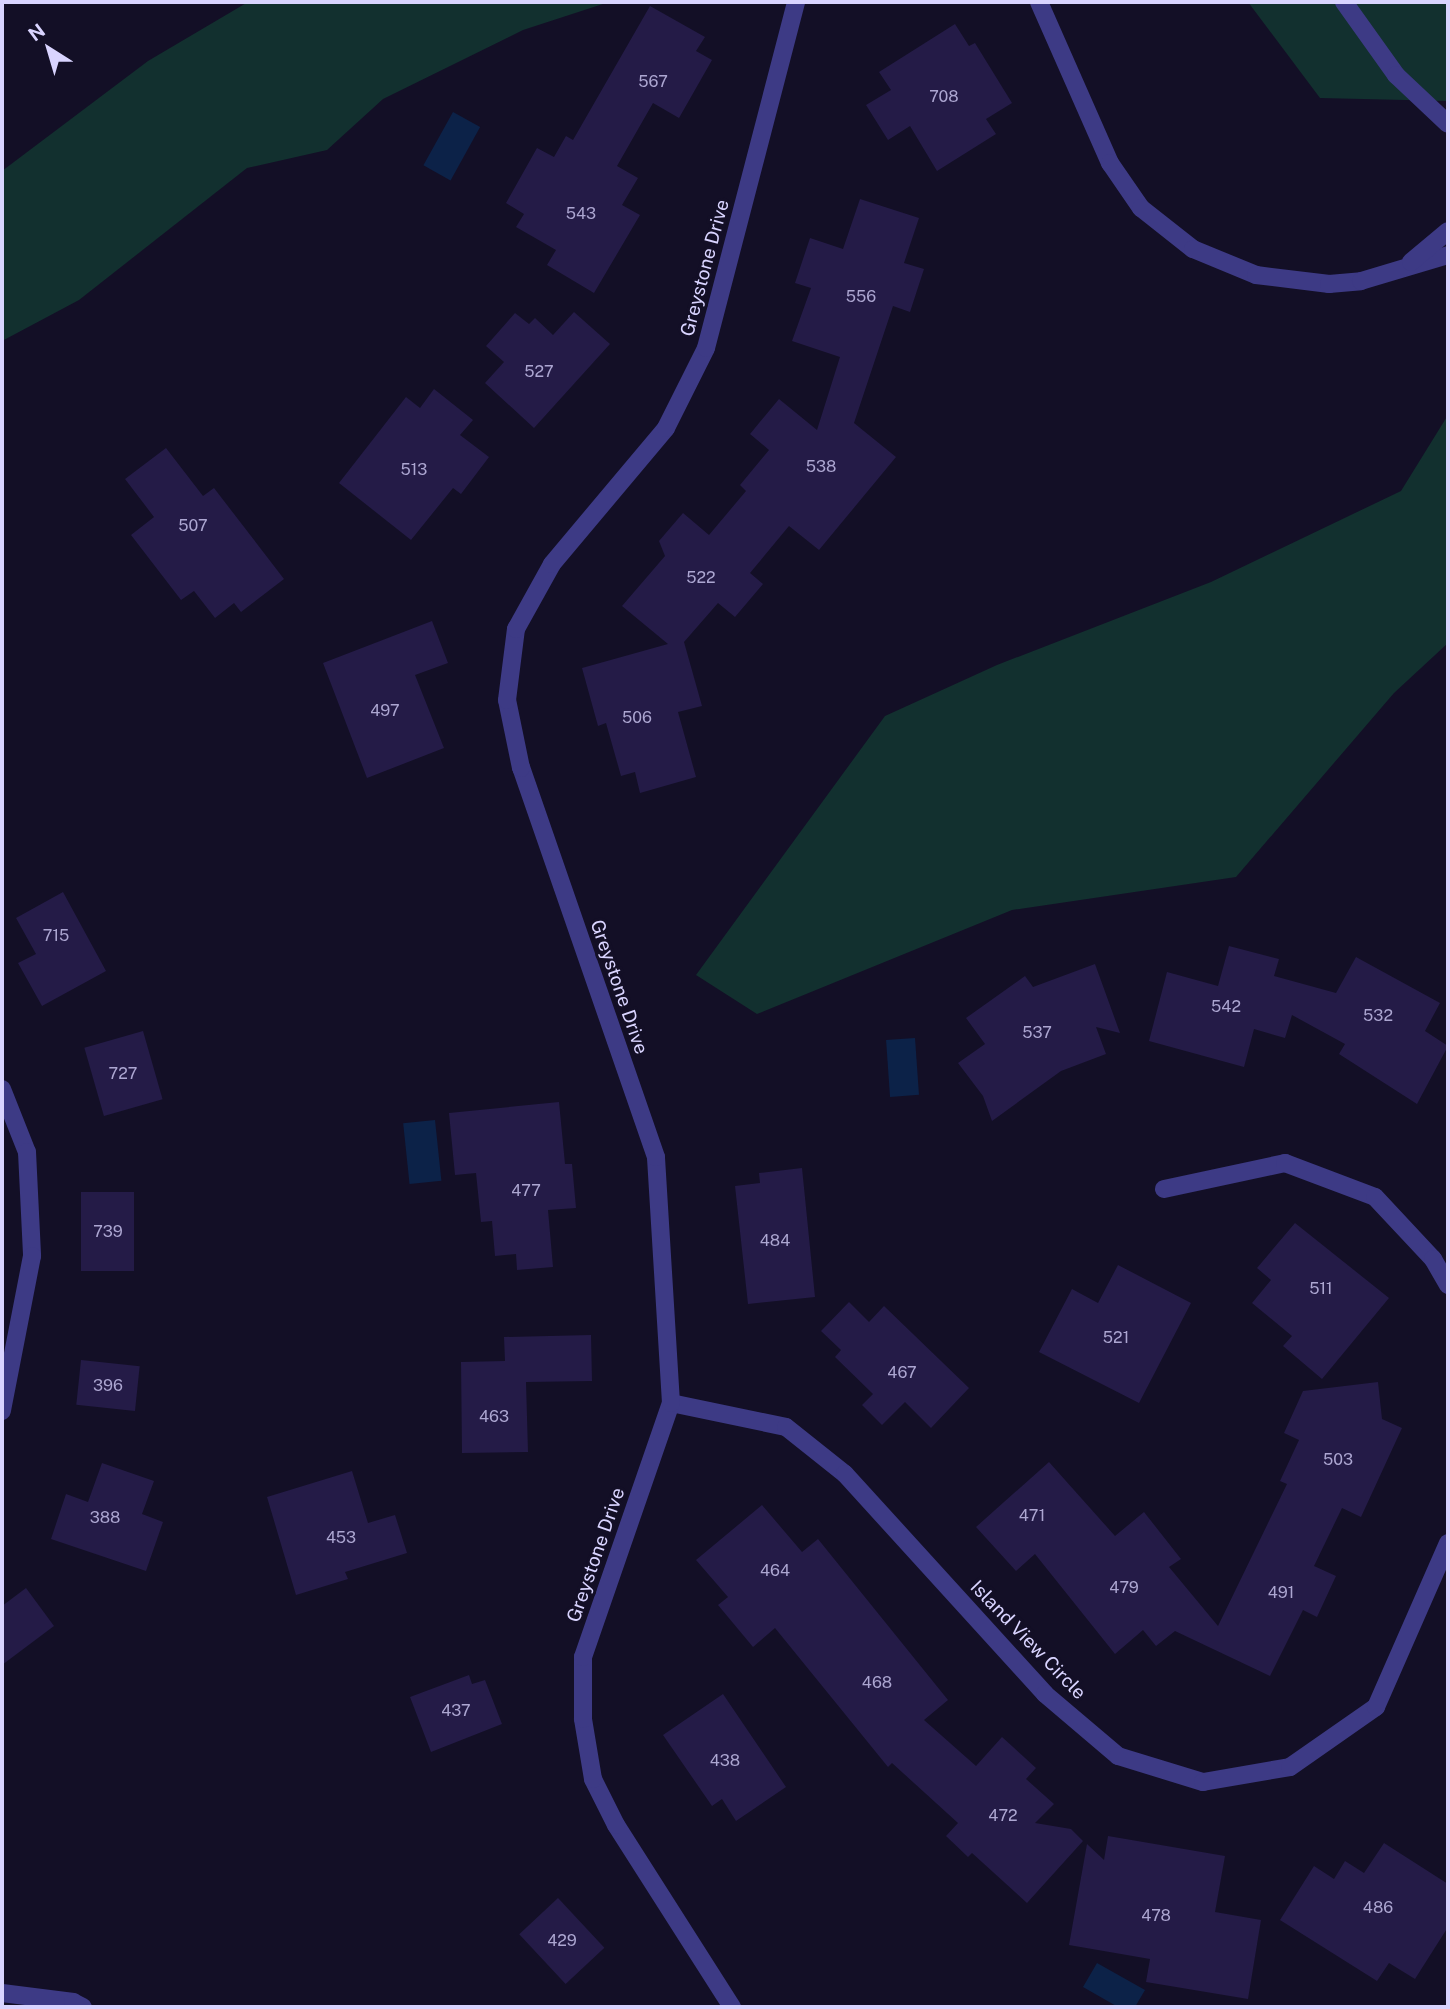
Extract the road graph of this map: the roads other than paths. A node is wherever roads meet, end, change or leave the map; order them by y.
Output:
1 (796, 2) edge
2 (1039, 2) edge
3 (1345, 2) edge
4 (1448, 124) edge
5 (1448, 231) edge
6 (1448, 255) edge
7 (1403, 269) junction
8 (2, 1089) edge
9 (1164, 1189) dead end
10 (1448, 1284) edge
11 (671, 1403) junction
12 (2, 1411) edge
13 (1448, 1543) edge
14 (2, 1993) edge
15 (83, 2007) edge
16 (732, 2007) edge

1 - 11 street, Greystone Drive
2 - 7 street
3 - 4 street
5 - 7 street
6 - 7 street
8 - 12 street
9 - 10 street
11 - 13 street, Island View Circle
11 - 16 street, Greystone Drive
14 - 15 street

